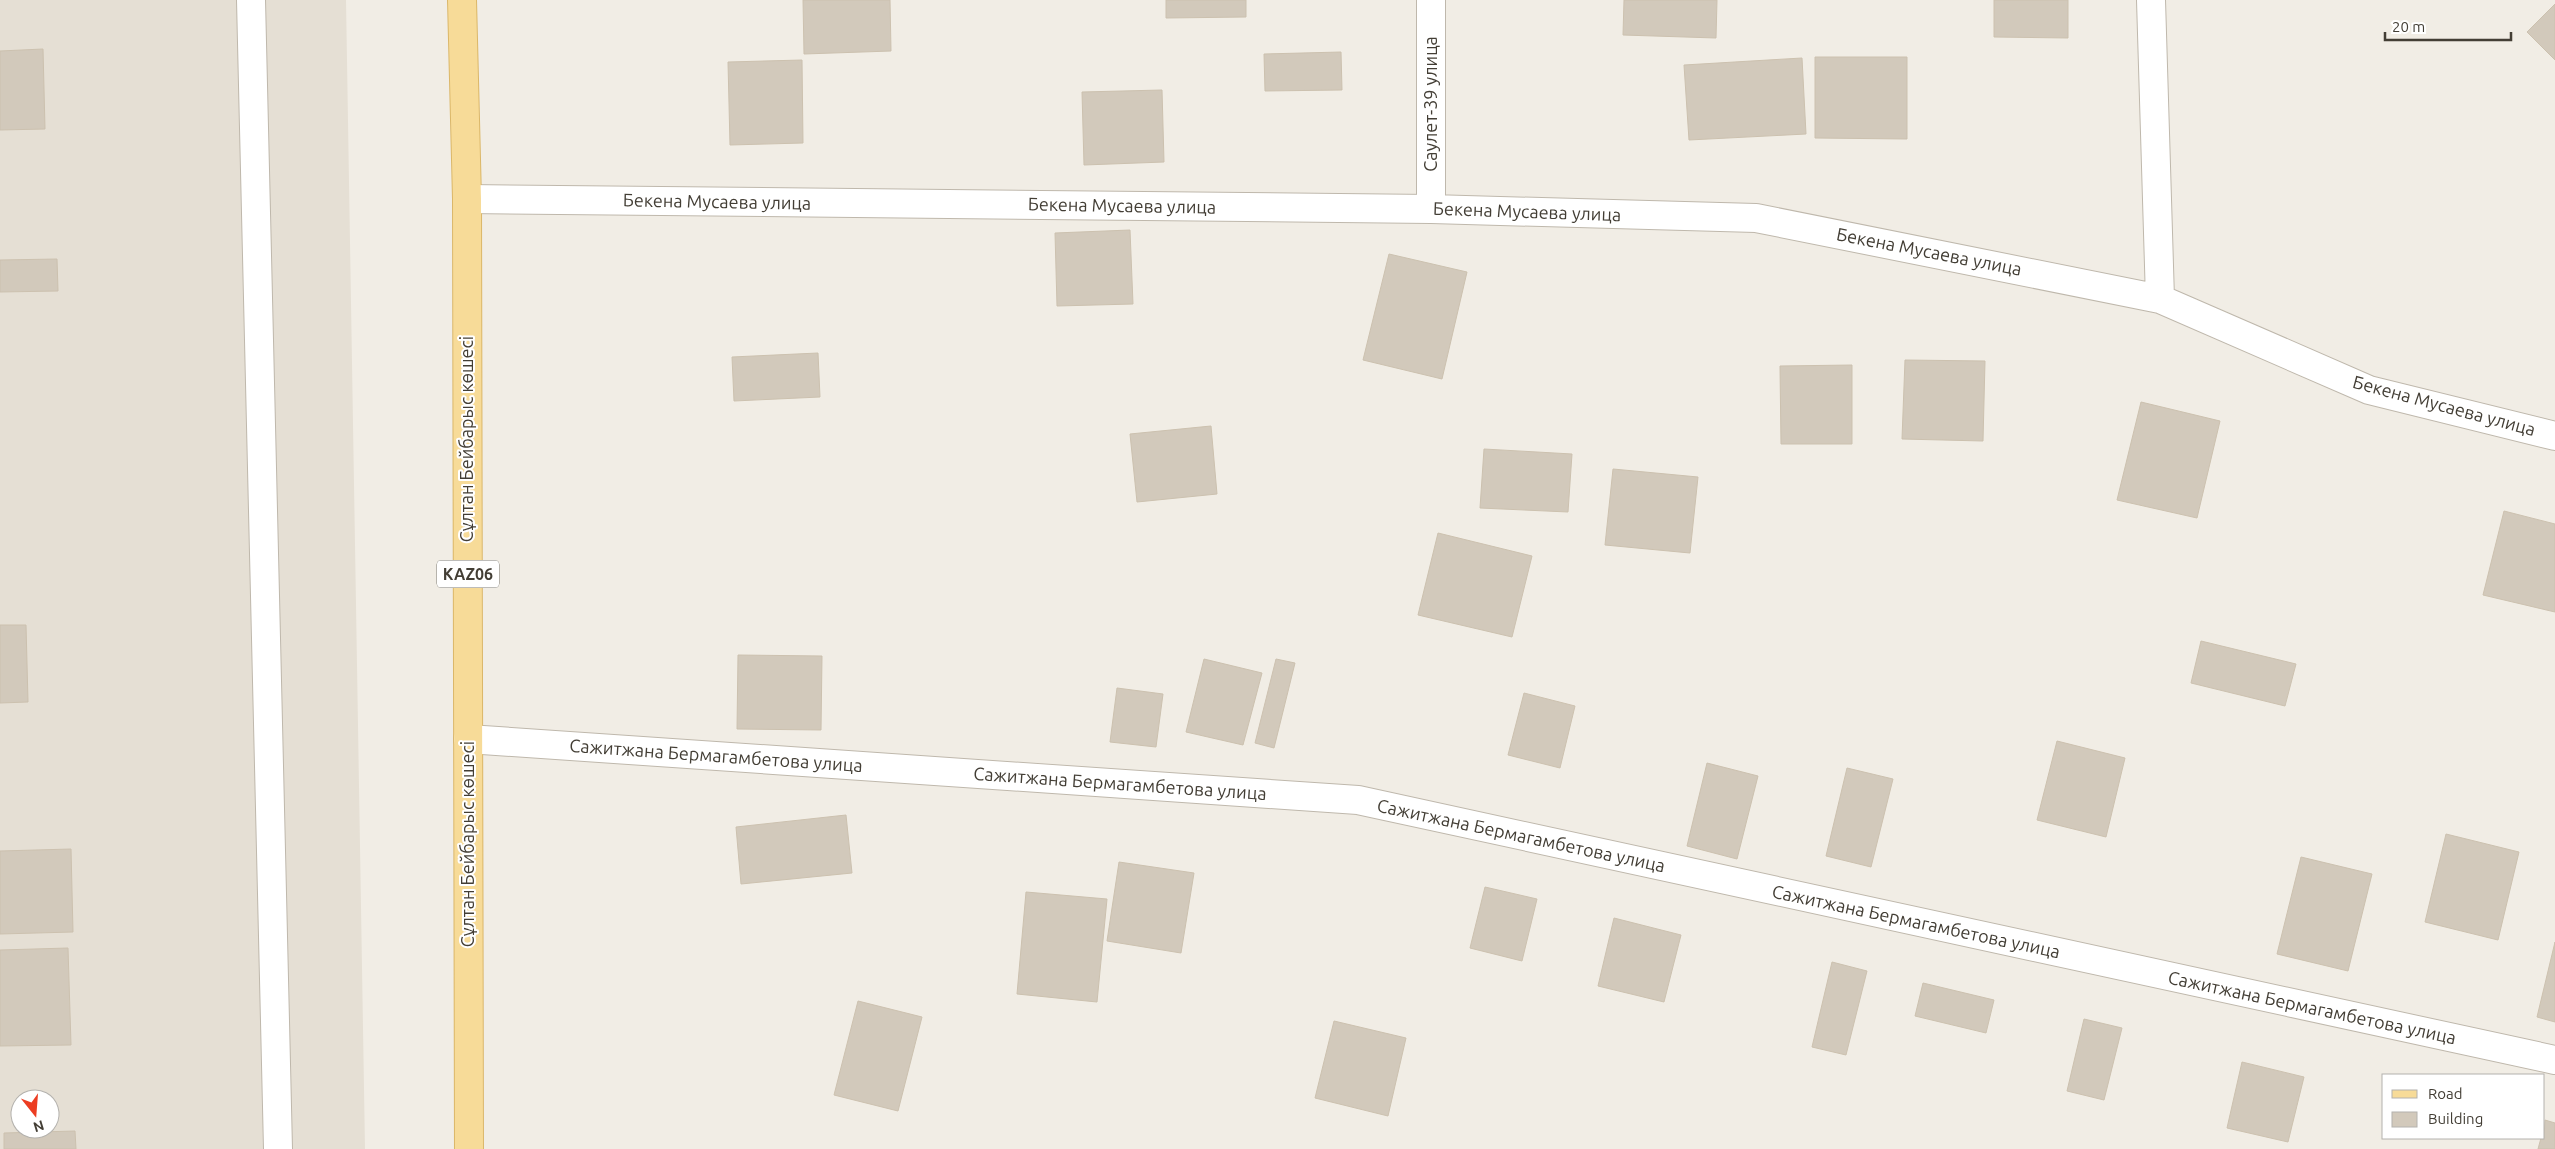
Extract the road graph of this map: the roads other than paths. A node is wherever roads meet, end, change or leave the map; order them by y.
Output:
1 (251, 0) edge
2 (462, 0) edge
3 (1431, 0) edge
4 (2151, 0) edge
5 (467, 199) junction
6 (1431, 209) junction
7 (2160, 299) junction
8 (2555, 436) edge
9 (468, 739) junction
10 (2555, 1060) edge
11 (278, 1149) edge
12 (469, 1149) edge

1 - 11 street
2 - 5 main road, Сұлтан Бейбарыс көшесі / KAZ06
3 - 6 street, Саулет-39 улица
4 - 7 street
5 - 6 street, Бекена Мусаева улица
5 - 9 main road, Сұлтан Бейбарыс көшесі / KAZ06
6 - 7 street, Бекена Мусаева улица
7 - 8 street, Бекена Мусаева улица
9 - 10 street, Сажитжана Бермагамбетова улица
9 - 12 main road, Сұлтан Бейбарыс көшесі / KAZ06

